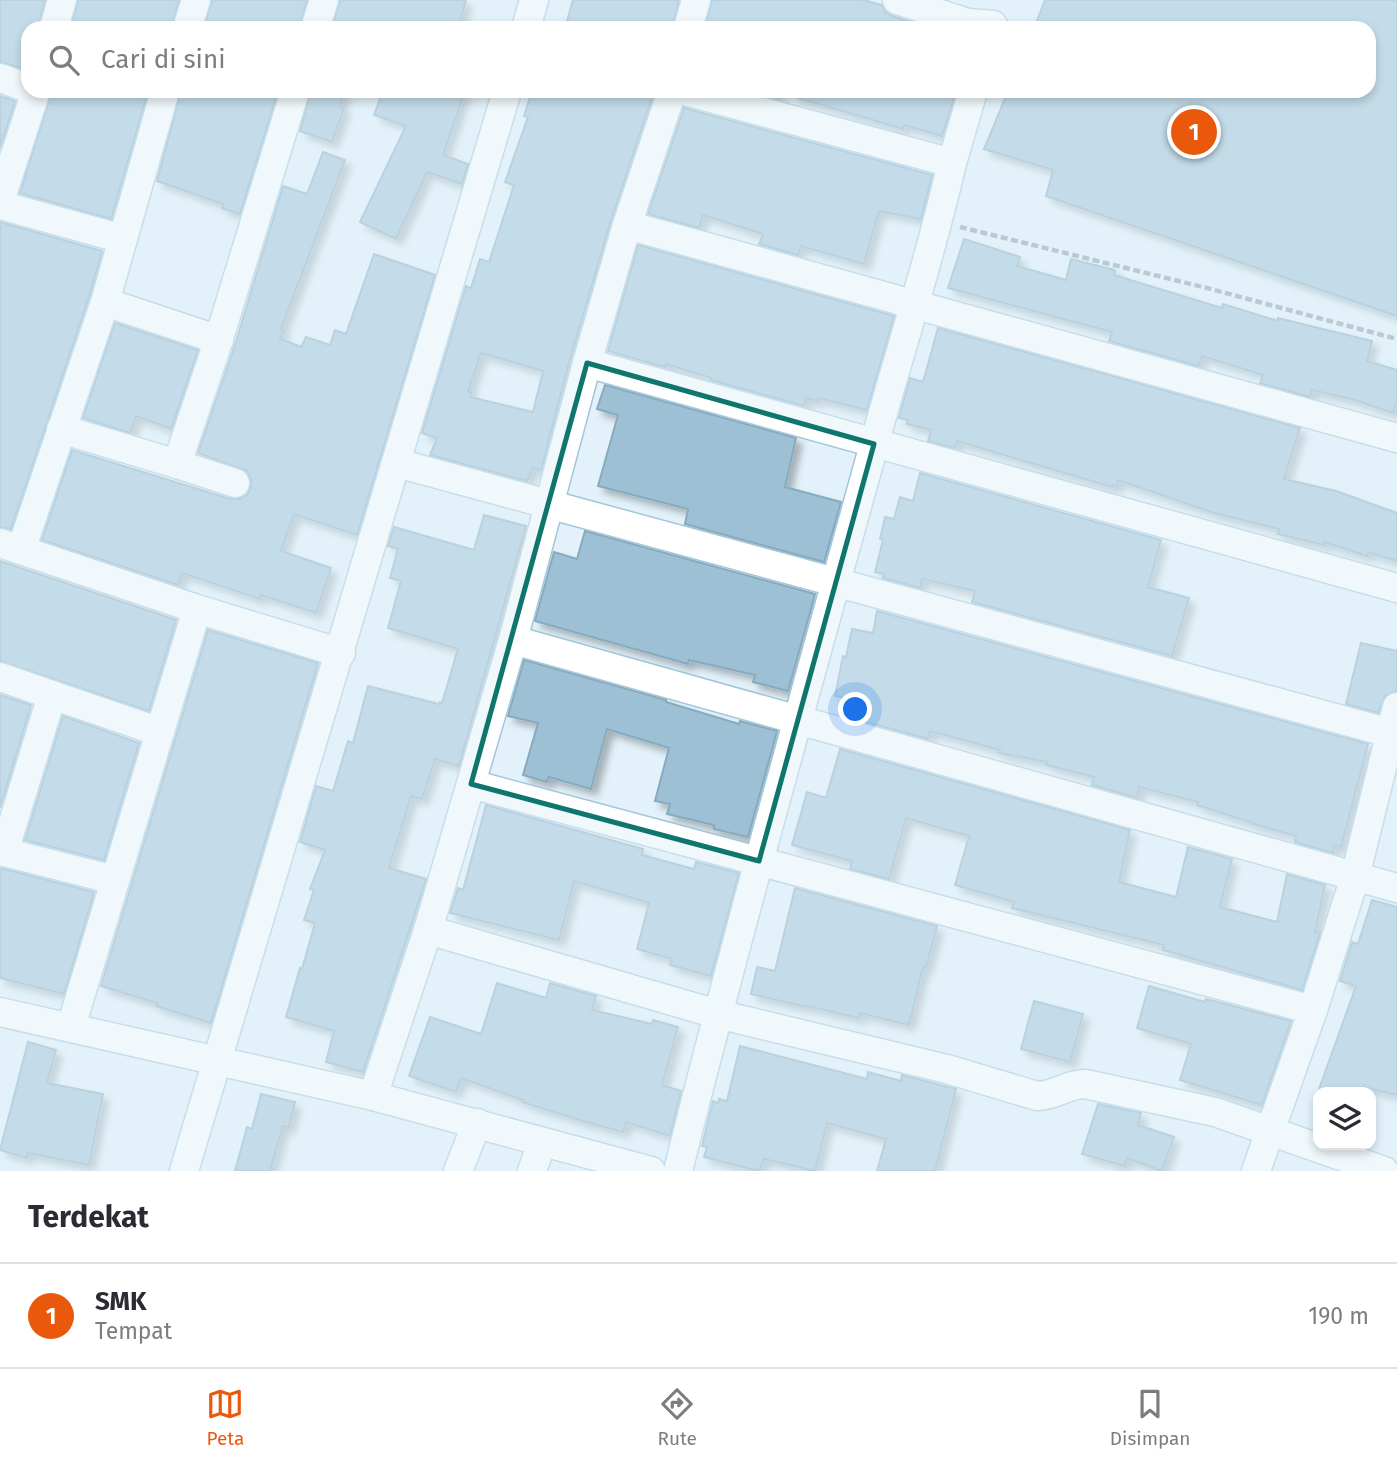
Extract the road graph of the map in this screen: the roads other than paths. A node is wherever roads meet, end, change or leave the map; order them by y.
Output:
1 (62, 0) edge
2 (196, 0) edge
3 (324, 0) edge
4 (534, 0) edge
5 (695, 0) edge
6 (897, 0) edge
7 (984, 15) edge
8 (56, 21) edge
9 (189, 21) edge
10 (317, 21) edge
11 (528, 21) edge
12 (690, 21) edge
13 (0, 78) edge
14 (21, 86) edge
15 (34, 98) edge
16 (163, 98) edge
17 (293, 98) edge
18 (506, 98) edge
19 (670, 98) edge
20 (711, 98) edge
21 (971, 98) edge
22 (952, 163) junction
23 (0, 203) edge
24 (627, 225) junction
25 (123, 239) junction
26 (105, 302) junction
27 (915, 306) junction
28 (219, 340) junction
29 (587, 363) junction
30 (61, 429) junction
31 (1397, 438) edge
32 (874, 444) junction
33 (397, 463) junction
34 (177, 464) junction
35 (235, 483) dead end
36 (549, 505) junction
37 (11, 547) edge
38 (835, 584) junction
39 (1397, 588) edge
40 (197, 609) junction
41 (513, 640) junction
42 (341, 653) junction
43 (0, 677) edge
44 (52, 695) junction
45 (799, 719) junction
46 (1394, 720) edge
47 (160, 732) junction
48 (471, 784) junction
49 (2, 852) edge
50 (759, 861) junction
51 (1355, 877) junction
52 (115, 880) junction
53 (1397, 888) edge
54 (428, 930) junction
55 (1313, 1010) junction
56 (0, 1012) edge
57 (717, 1014) junction
58 (71, 1027) junction
59 (216, 1060) junction
60 (373, 1096) junction
61 (477, 1123) junction
62 (1270, 1131) junction
63 (541, 1142) junction
64 (184, 1171) edge
65 (458, 1171) edge
66 (532, 1171) edge
67 (651, 1171) edge
68 (678, 1171) edge
69 (1256, 1171) edge
70 (1384, 1171) edge

1 - 8 street
2 - 9 street
3 - 10 street
4 - 11 street
5 - 12 street
6 - 7 street
13 - 14 street
15 - 23 street
16 - 25 street
17 - 28 street
18 - 33 street
19 - 24 street
20 - 22 street
21 - 22 street
22 - 27 street
23 - 25 street
24 - 27 street
24 - 29 street
25 - 26 street
26 - 28 street
26 - 30 street
27 - 31 street
27 - 32 street
28 - 34 street
29 - 32 street
29 - 36 street
30 - 34 street
30 - 37 street
32 - 38 street
32 - 39 street
33 - 36 street
33 - 42 street
34 - 35 street
36 - 38 street
36 - 41 street
37 - 40 street
38 - 45 street
38 - 46 street
40 - 42 street
40 - 47 street
41 - 45 street
41 - 48 street
42 - 59 street
43 - 44 street
44 - 47 street
44 - 49 street
45 - 50 street
45 - 51 street
46 - 51 street
47 - 52 street
48 - 50 street
48 - 54 street
49 - 52 street
50 - 55 street
50 - 57 street
51 - 53 street
51 - 55 street
52 - 58 street
54 - 57 street
54 - 60 street
55 - 62 street
56 - 58 street
57 - 62 street
57 - 68 street
58 - 59 street
59 - 60 street
59 - 64 street
60 - 61 street
61 - 63 street
61 - 65 street
62 - 69 street
62 - 70 street
63 - 66 street
63 - 67 street

